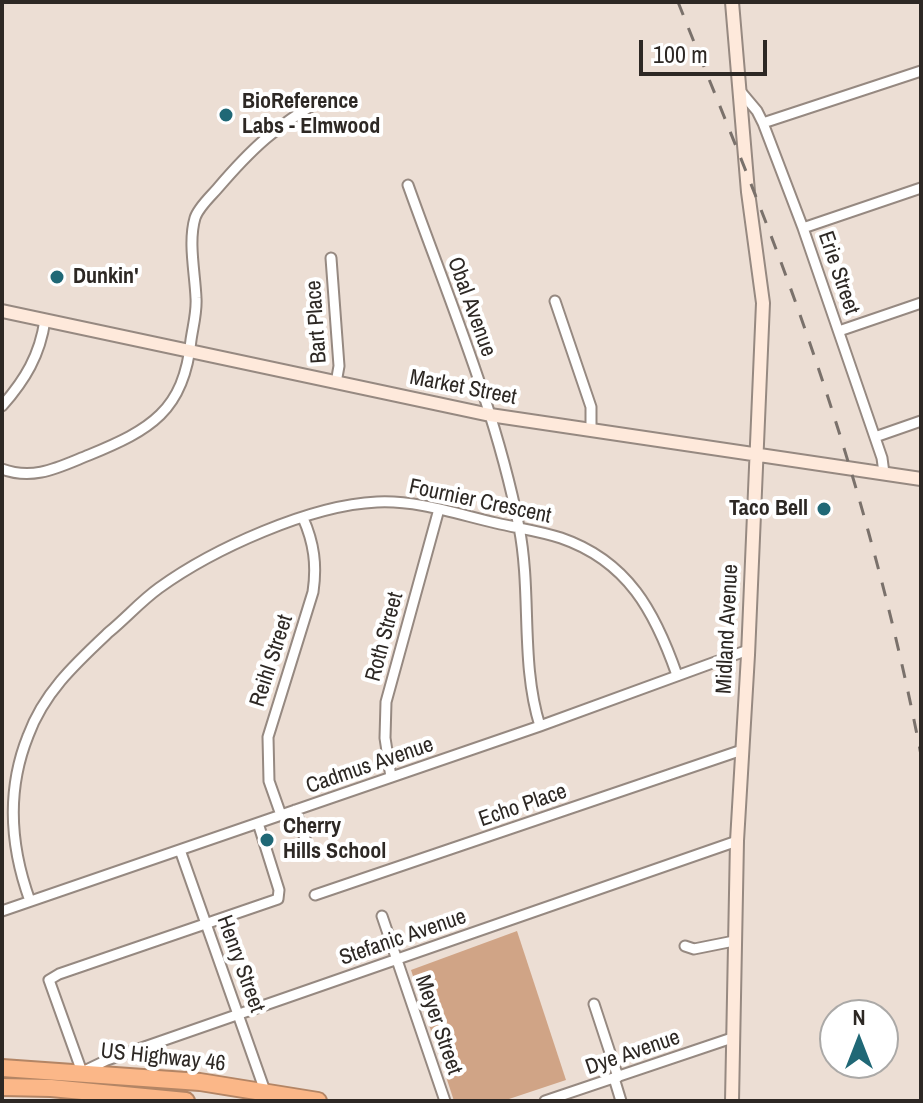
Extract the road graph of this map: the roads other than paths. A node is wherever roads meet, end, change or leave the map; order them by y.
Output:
1 (732, 2) edge
2 (921, 71) edge
3 (741, 92) junction
4 (323, 99) dead end
5 (763, 123) junction
6 (408, 185) dead end
7 (921, 188) edge
8 (803, 228) junction
9 (331, 258) dead end
10 (555, 301) dead end
11 (921, 303) edge
12 (2, 311) edge
13 (45, 320) junction
14 (839, 331) junction
15 (191, 352) junction
16 (336, 383) junction
17 (2, 406) edge
18 (490, 415) junction
19 (921, 421) edge
20 (591, 430) junction
21 (875, 437) junction
22 (755, 455) junction
23 (2, 469) edge
24 (884, 473) junction
25 (921, 479) edge
26 (439, 509) junction
27 (303, 518) junction
28 (519, 528) junction
29 (748, 650) junction
30 (677, 675) junction
31 (540, 726) junction
32 (742, 750) junction
33 (391, 777) junction
34 (295, 810) junction
35 (281, 815) junction
36 (258, 823) junction
37 (737, 841) junction
38 (180, 850) junction
39 (309, 850) dead end
40 (315, 895) dead end
41 (30, 901) junction
42 (2, 911) edge
43 (382, 916) dead end
44 (205, 924) junction
45 (734, 941) junction
46 (685, 946) dead end
47 (396, 959) junction
48 (594, 1004) dead end
49 (239, 1014) junction
50 (732, 1038) junction
51 (2, 1068) edge
52 (82, 1072) junction
53 (616, 1078) junction
54 (2, 1087) edge
55 (265, 1091) junction
56 (88, 1096) edge
57 (186, 1101) edge
58 (318, 1101) edge
59 (445, 1101) edge
60 (545, 1101) edge
61 (621, 1101) edge
62 (732, 1101) edge

1 - 3 street, Midland Avenue
2 - 5 street
3 - 5 street, Erie Street
3 - 22 street, Midland Avenue
4 - 15 street
5 - 8 street, Erie Street
6 - 18 street, Obal Avenue
7 - 8 street
8 - 14 street, Erie Street
9 - 16 street, Bart Place
10 - 20 street
11 - 14 street
12 - 13 street, Market Street
13 - 15 street, Market Street
13 - 17 street
14 - 21 street, Erie Street
15 - 16 street, Market Street
15 - 23 street
16 - 18 street, Market Street
18 - 20 street, Market Street
18 - 28 street, Obal Avenue
19 - 21 street
20 - 22 street, Market Street
21 - 24 street, Erie Street
22 - 24 street, Market Street
22 - 29 street, Midland Avenue
24 - 25 street, Market Street
26 - 27 street, Fournier Crescent
26 - 28 street, Fournier Crescent
26 - 33 street, Roth Street
27 - 35 street, Reihl Street
27 - 41 street, Fournier Crescent
28 - 30 street, Fournier Crescent
28 - 31 street, Obal Avenue
29 - 30 street, Cadmus Avenue
29 - 32 street, Midland Avenue
30 - 31 street, Cadmus Avenue
31 - 33 street, Cadmus Avenue
32 - 37 street, Midland Avenue
32 - 40 street, Echo Place
33 - 34 street, Cadmus Avenue
34 - 35 street, Cadmus Avenue
34 - 39 street
35 - 36 street, Cadmus Avenue
36 - 38 street, Cadmus Avenue
36 - 44 street
37 - 45 street, Midland Avenue
37 - 47 street, Stefanic Avenue
38 - 41 street, Cadmus Avenue
38 - 44 street, Henry Street
41 - 42 street, Cadmus Avenue
43 - 47 street, Meyer Street
44 - 49 street, Henry Street
44 - 52 street
45 - 46 street
45 - 50 street, Midland Avenue
47 - 49 street, Stefanic Avenue
47 - 59 street, Meyer Street
48 - 53 street
49 - 52 street, Stefanic Avenue
49 - 55 street, Henry Street
50 - 53 street, Dye Avenue
50 - 62 street, Midland Avenue
51 - 52 highway, US Highway 46
52 - 55 highway, US Highway 46
53 - 60 street, Dye Avenue
53 - 61 street
54 - 56 highway, US Highway 46
55 - 58 highway, US Highway 46
56 - 57 highway, US Highway 46

